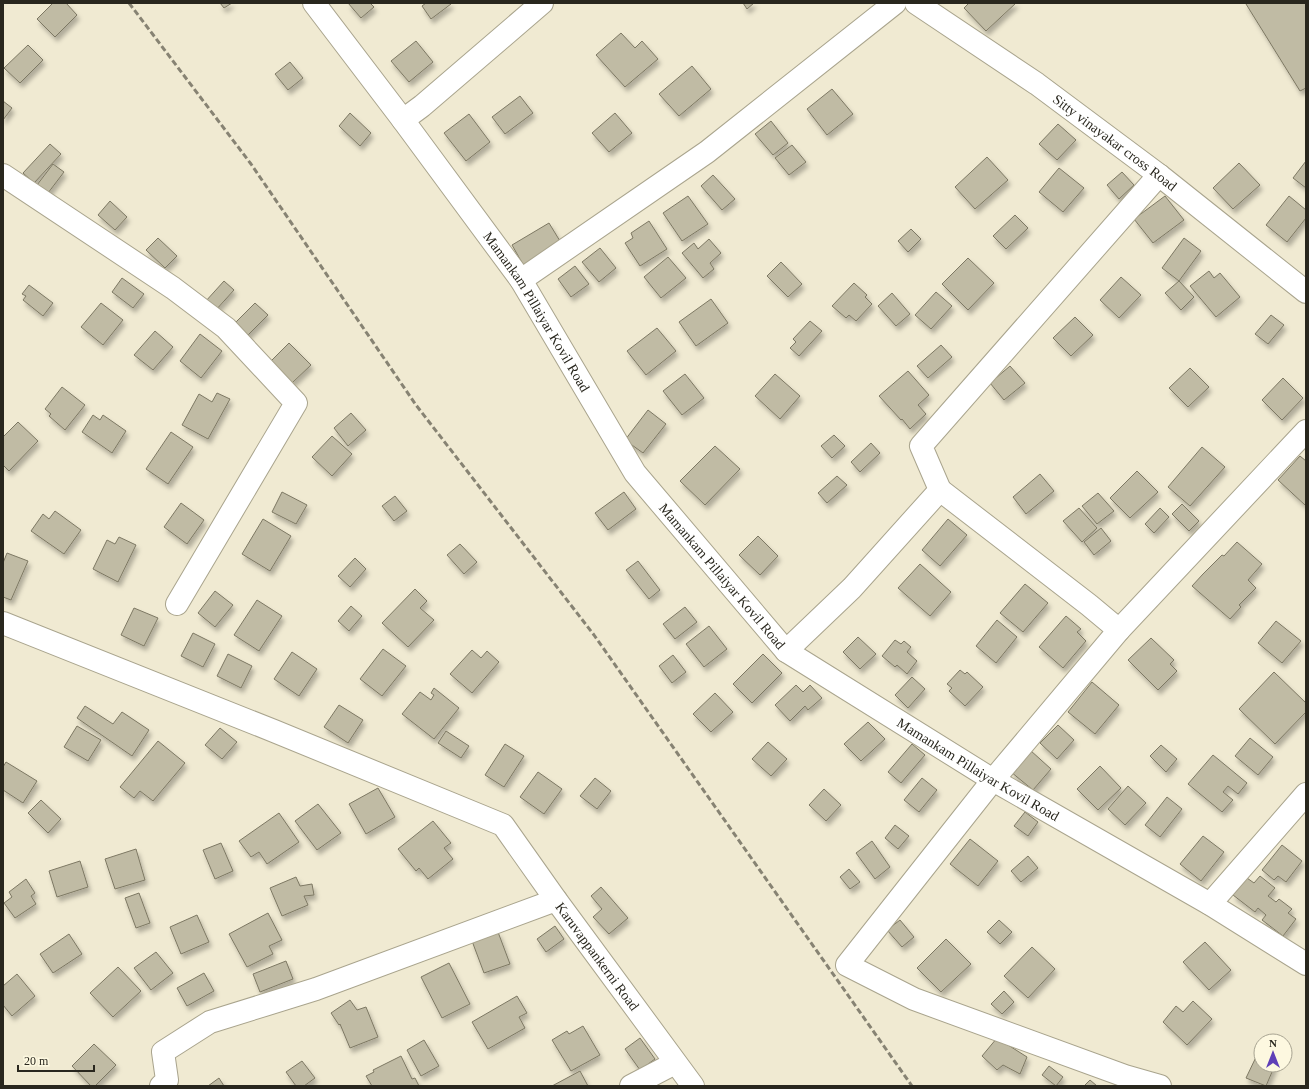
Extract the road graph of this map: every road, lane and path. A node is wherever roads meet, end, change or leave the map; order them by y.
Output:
1 (314, 3) edge
2 (542, 3) edge
3 (895, 3) edge
4 (916, 3) edge
5 (403, 120) junction
6 (3, 175) edge
7 (1159, 175) junction
8 (521, 280) junction
9 (1306, 292) edge
10 (1306, 431) edge
11 (940, 490) junction
12 (177, 604) dead end
13 (3, 623) edge
14 (1120, 630) junction
15 (786, 651) junction
16 (993, 780) junction
17 (1306, 794) edge
18 (556, 900) junction
19 (1210, 904) junction
20 (1306, 964) edge
21 (675, 1063) junction
22 (161, 1086) edge
23 (630, 1086) edge
24 (693, 1086) edge
25 (1160, 1086) edge

1 - 5 street, Mamankam Pillaiyar Kovil Road
2 - 5 street
3 - 8 street
4 - 7 street, Sitty vinayakar cross Road
5 - 8 street, Mamankam Pillaiyar Kovil Road
6 - 12 street
7 - 9 street, Sitty vinayakar cross Road
7 - 11 street
8 - 15 street, Mamankam Pillaiyar Kovil Road
10 - 14 street
11 - 14 street
11 - 15 street
13 - 18 street, Karuvappankerni Road
14 - 16 street
15 - 16 street, Mamankam Pillaiyar Kovil Road
16 - 19 street, Mamankam Pillaiyar Kovil Road
16 - 25 street
17 - 19 street
18 - 21 street, Karuvappankerni Road
18 - 22 street
19 - 20 street, Mamankam Pillaiyar Kovil Road
21 - 23 street
21 - 24 street, Karuvappankerni Road

